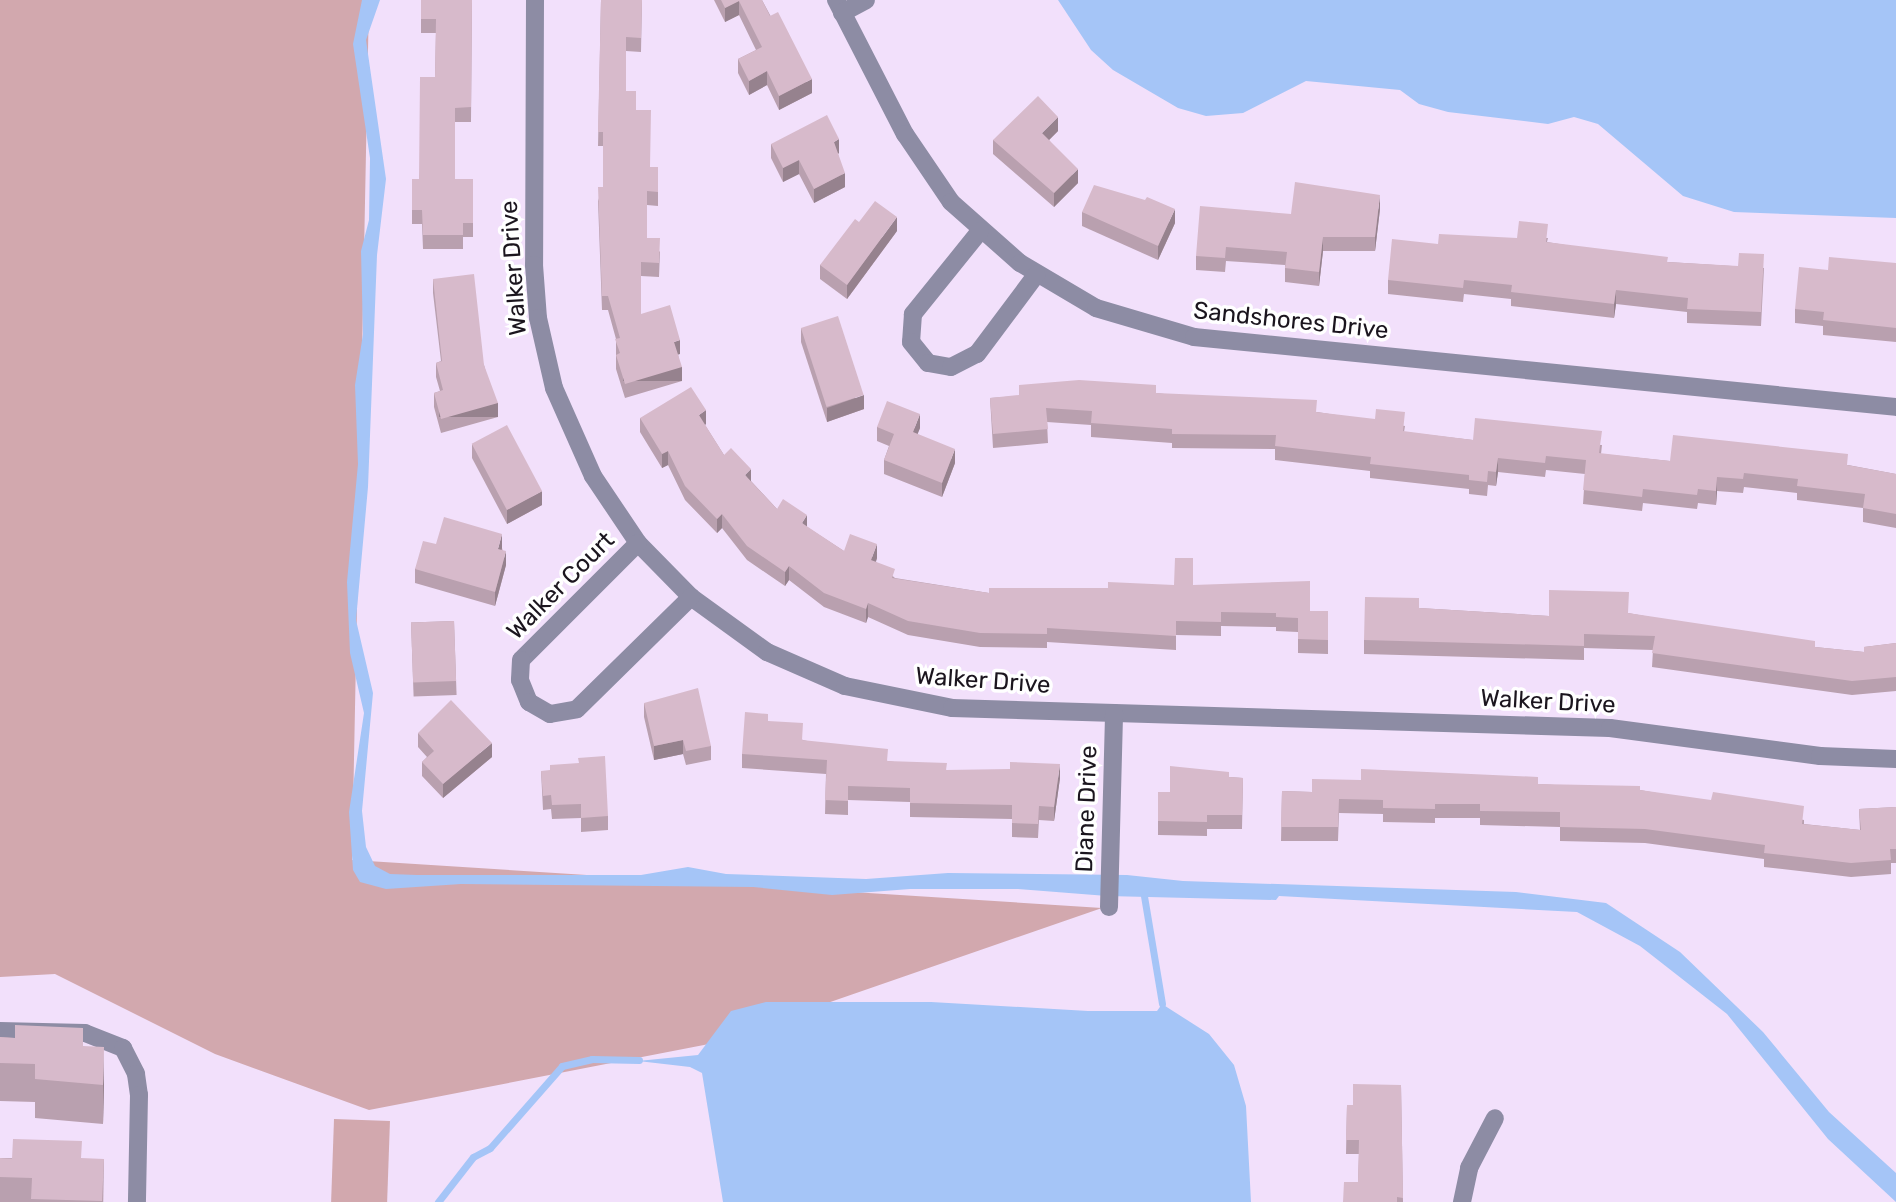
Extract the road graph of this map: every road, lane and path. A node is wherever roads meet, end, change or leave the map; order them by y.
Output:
1 (535, 0) edge
2 (866, 0) edge
3 (839, 7) edge
4 (980, 232) junction
5 (1036, 275) junction
6 (1896, 407) edge
7 (638, 543) junction
8 (691, 597) junction
9 (1114, 713) junction
10 (1896, 759) edge
11 (1109, 907) dead end
12 (0, 1031) edge
13 (1495, 1118) dead end
14 (137, 1202) edge
15 (1462, 1202) edge

1 - 7 street, Walker Drive
2 - 3 street
3 - 4 street, Sandshores Drive
4 - 5 street, Sandshores Drive
4 - 5 street
5 - 6 street, Sandshores Drive
7 - 8 street, Walker Drive
7 - 8 street, Walker Court
8 - 9 street, Walker Drive
9 - 10 street, Walker Drive
9 - 11 street, Diane Drive
12 - 14 street
13 - 15 street

